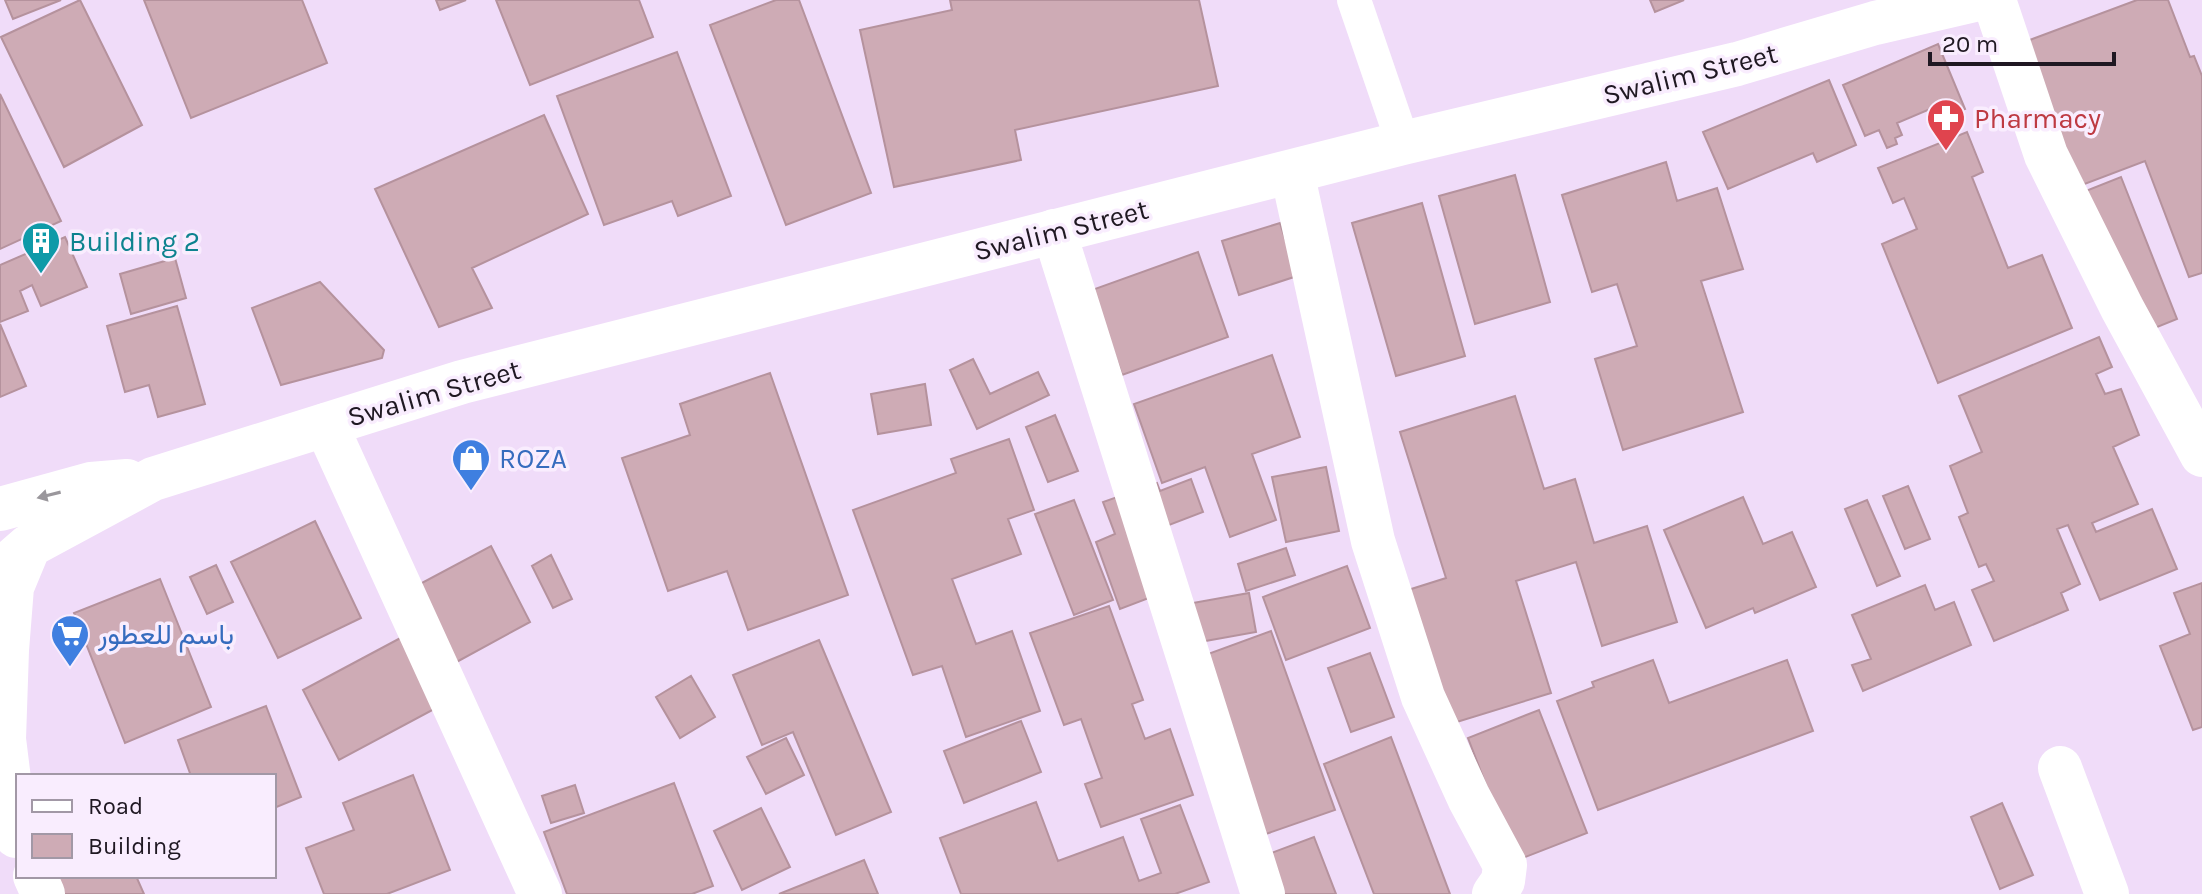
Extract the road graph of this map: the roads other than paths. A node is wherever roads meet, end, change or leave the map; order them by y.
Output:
1 (1354, 0) edge
2 (1974, 0) edge
3 (1994, 0) edge
4 (1870, 12) edge
5 (1403, 143) junction
6 (1292, 172) junction
7 (1054, 231) junction
8 (326, 425) junction
9 (2202, 455) edge
10 (153, 479) junction
11 (0, 509) edge
12 (14, 558) edge
13 (2060, 768) dead end
14 (11, 829) edge
15 (540, 894) edge
16 (1263, 894) edge
17 (1494, 894) edge
18 (2107, 894) edge

1 - 5 lane
2 - 4 street, Swalim Street
3 - 9 street
4 - 5 street, Swalim Street
5 - 6 street, Swalim Street
6 - 7 street, Swalim Street
6 - 17 street
7 - 8 street, Swalim Street
7 - 16 street
8 - 10 street, Swalim Street
8 - 15 street
10 -> 11 street, Swalim Street
10 - 12 street, Swalim Street
12 - 14 street
13 - 18 street

